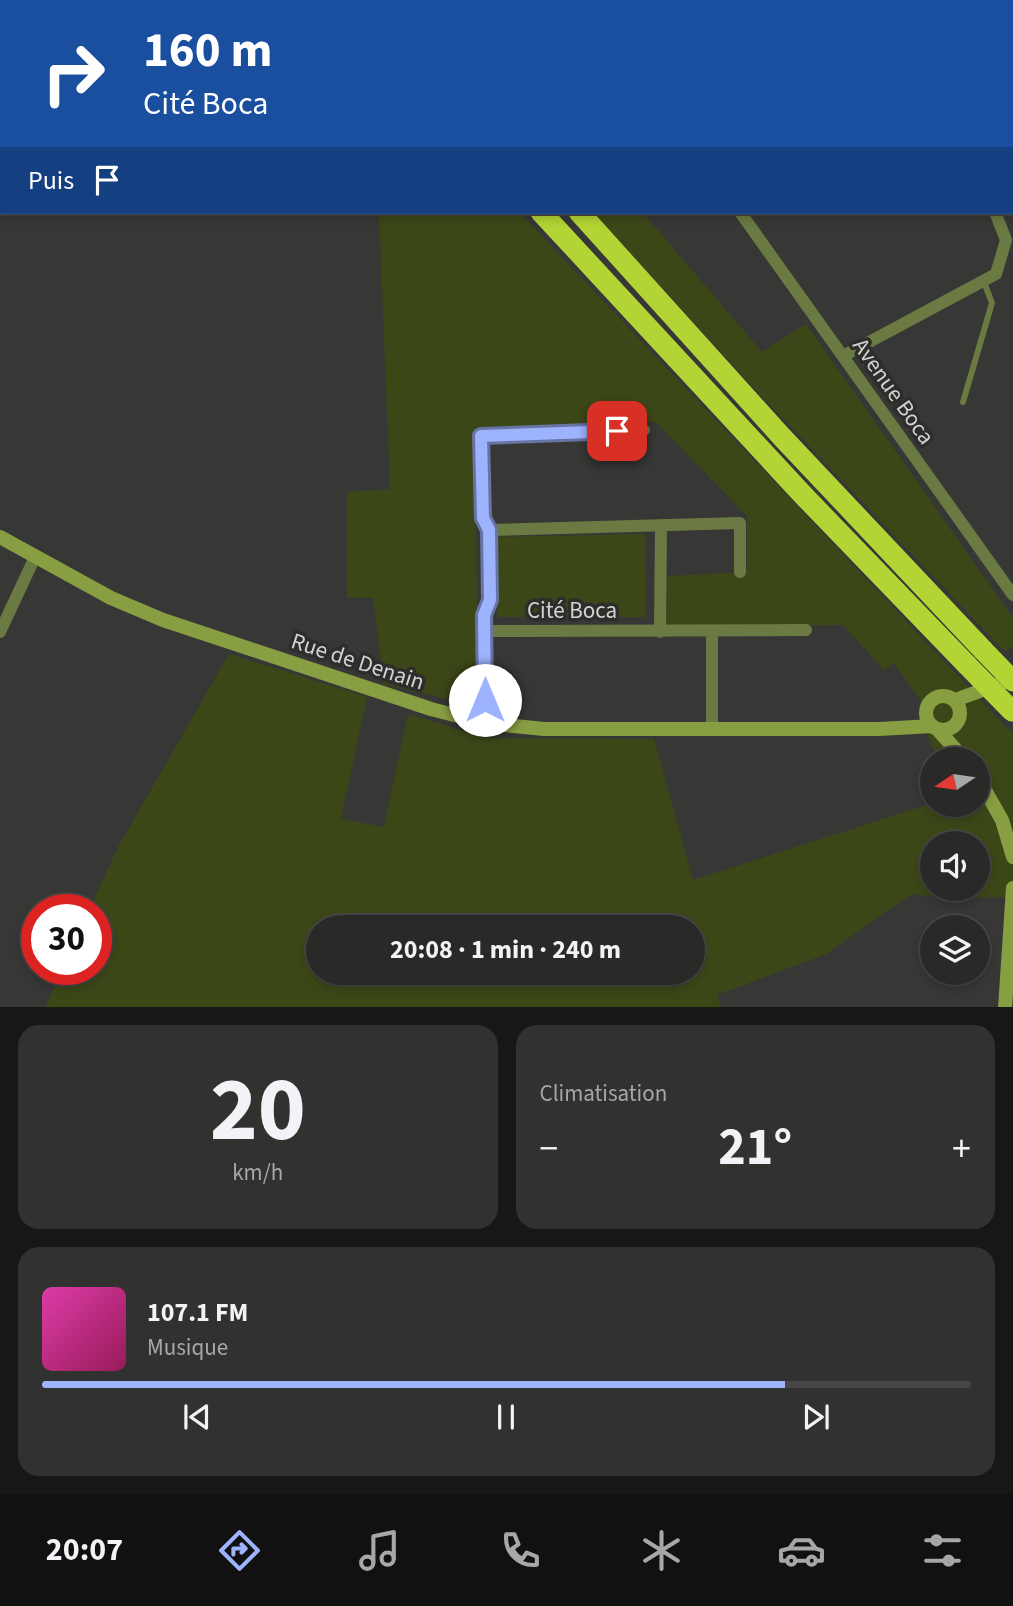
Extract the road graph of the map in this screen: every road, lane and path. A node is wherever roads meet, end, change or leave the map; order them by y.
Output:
1 (543, 214) edge
2 (581, 214) edge
3 (741, 214) edge
4 (996, 214) edge
5 (984, 282) junction
6 (843, 356) junction
7 (962, 401) dead end
8 (644, 430) dead end
9 (661, 525) junction
10 (489, 530) junction
11 (0, 537) edge
12 (35, 557) junction
13 (740, 572) dead end
14 (1013, 595) edge
15 (806, 630) dead end
16 (484, 631) junction
17 (0, 632) edge
18 (660, 632) junction
19 (712, 632) junction
20 (1011, 681) edge
21 (955, 700) junction
22 (927, 707) junction
23 (1012, 711) edge
24 (959, 719) junction
25 (485, 723) junction
26 (893, 727) junction
27 (935, 728) junction
28 (712, 729) junction
29 (954, 747) edge
30 (964, 747) edge
31 (990, 800) edge
32 (1013, 857) edge
33 (1013, 888) edge
34 (1005, 1007) edge

1 - 23 highway, bridge
2 - 20 highway, bridge
3 - 6 street, Avenue Boca
4 - 5 street
5 - 6 street
5 - 7 lane
6 - 14 street, Avenue Boca
8 - 10 street
9 - 10 street
9 - 13 street
9 - 18 street
10 - 16 street
11 - 12 street, Rue de Denain
12 - 17 street
12 - 25 street, Rue de Denain
15 - 19 street, Cité Boca
16 - 18 street, Cité Boca
16 - 25 street
18 - 19 street, Cité Boca
19 - 28 street
20 - 21 street
20 - 24 street
21 - 22 street
21 - 24 street
22 - 26 street, Rue de Denain
22 - 27 street
24 - 27 street
24 - 30 street
25 - 28 street, Rue de Denain
26 - 27 street, Rue de Denain
26 - 28 street, Rue de Denain
27 - 29 street
31 - 32 street
33 - 34 street

